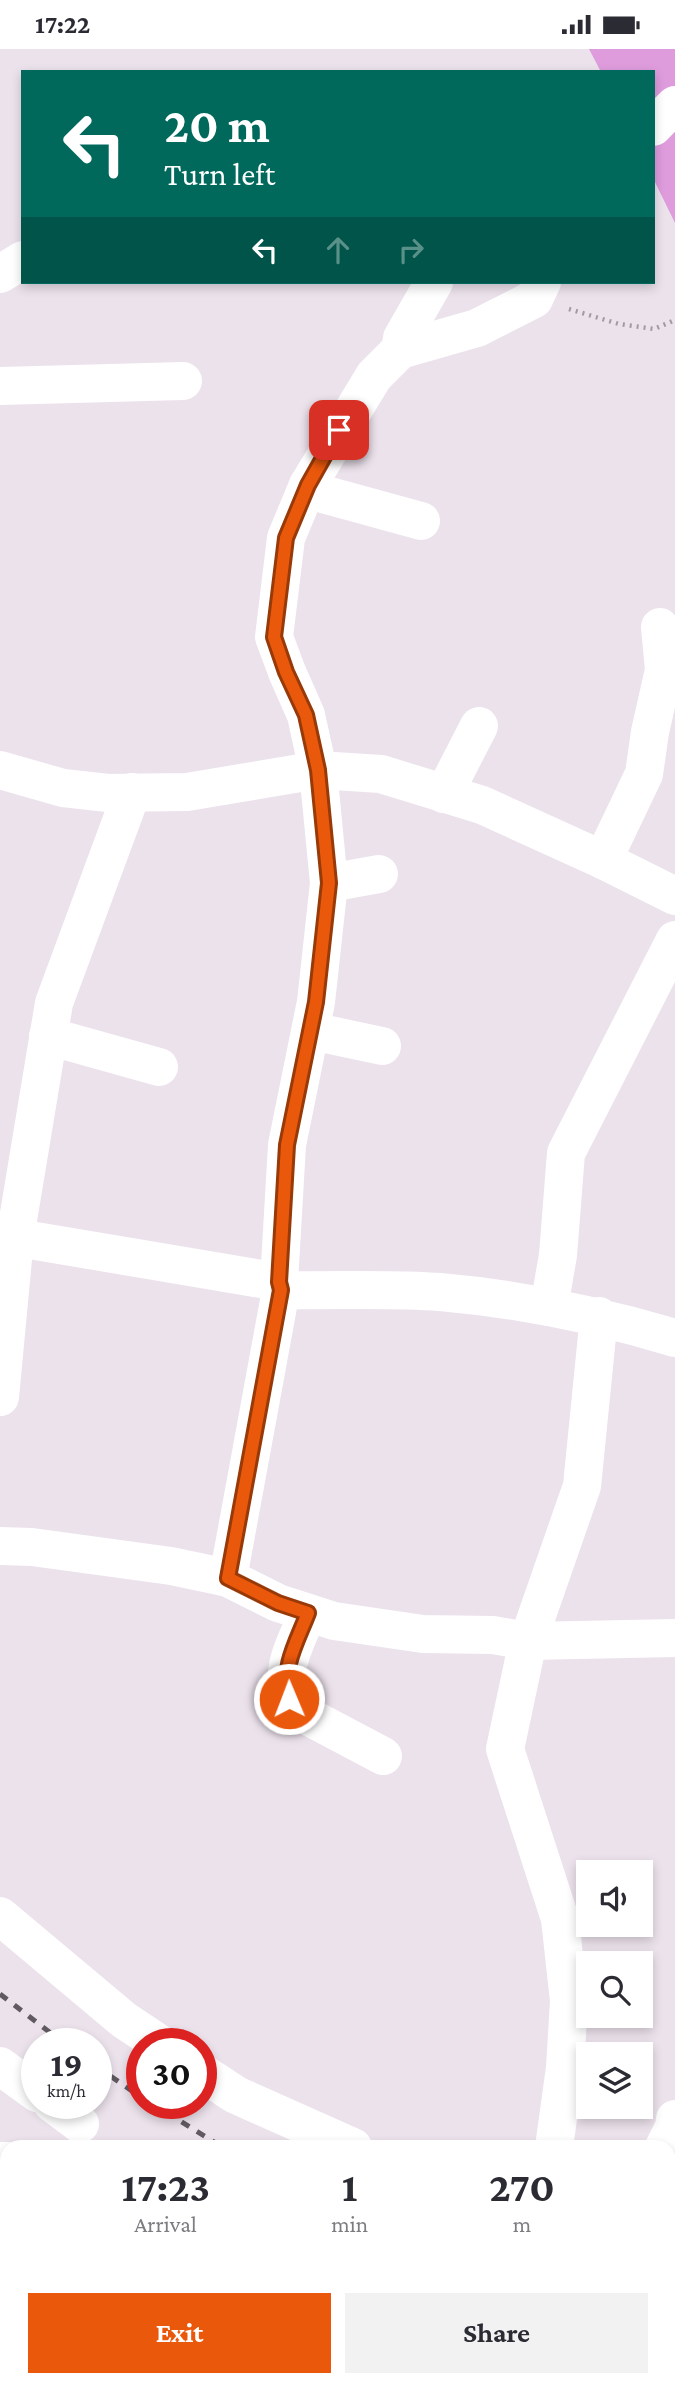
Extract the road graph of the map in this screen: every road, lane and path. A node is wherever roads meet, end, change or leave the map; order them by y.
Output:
1 (675, 105) edge
2 (655, 125) edge
3 (21, 261) edge
4 (0, 274) edge
5 (433, 284) edge
6 (538, 291) edge
7 (675, 320) edge
8 (400, 350) junction
9 (183, 381) dead end
10 (0, 386) edge
11 (308, 485) junction
12 (421, 521) dead end
13 (660, 627) dead end
14 (479, 726) dead end
15 (0, 770) edge
16 (318, 770) junction
17 (132, 792) junction
18 (444, 794) junction
19 (603, 860) junction
20 (379, 874) dead end
21 (329, 883) junction
22 (675, 896) edge
23 (675, 940) edge
24 (311, 1031) junction
25 (48, 1036) junction
26 (382, 1047) dead end
27 (159, 1067) dead end
28 (8, 1236) edge
29 (280, 1286) junction
30 (549, 1307) junction
31 (599, 1316) junction
32 (675, 1338) edge
33 (0, 1397) edge
34 (0, 1546) edge
35 (228, 1578) junction
36 (308, 1613) junction
37 (675, 1638) edge
38 (528, 1641) junction
39 (383, 1756) dead end
40 (0, 1916) edge
41 (137, 2028) edge
42 (0, 2066) edge
43 (21, 2081) edge
44 (217, 2082) edge
45 (675, 2119) edge
46 (337, 2140) edge
47 (555, 2140) edge
48 (667, 2140) edge

1 - 2 street
3 - 4 street
5 - 8 street
6 - 7 path
6 - 8 street
8 - 11 street
9 - 10 street
11 - 12 street
11 - 16 street
13 - 19 street
14 - 18 street
15 - 17 street
16 - 17 street
16 - 18 street
16 - 21 street
17 - 25 street
18 - 19 street
19 - 22 street
20 - 21 street
21 - 24 street
23 - 30 street
24 - 26 street
24 - 29 street
25 - 27 street
25 - 28 street
28 - 29 street
28 - 33 street
29 - 30 street
29 - 35 street
30 - 31 street
31 - 32 street
31 - 38 street
34 - 35 street
35 - 36 street
36 - 38 street
36 - 39 street
37 - 38 street
38 - 47 street
40 - 41 street
42 - 43 street
44 - 46 street
45 - 48 street

